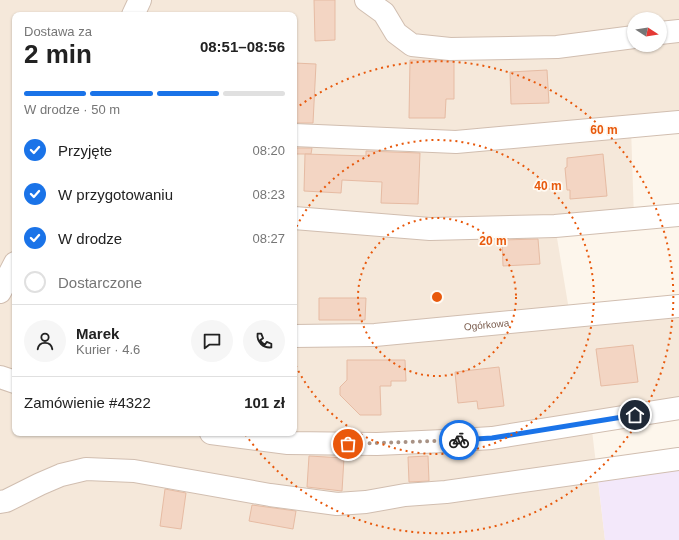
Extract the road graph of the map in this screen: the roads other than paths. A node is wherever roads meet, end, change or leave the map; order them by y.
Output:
1 (140, 0) edge
2 (366, 0) edge
3 (134, 12) edge
4 (679, 31) edge
5 (667, 32) edge
6 (627, 38) edge
7 (679, 122) edge
8 (297, 135) edge
9 (679, 215) edge
10 (297, 218) edge
11 (12, 269) edge
12 (0, 292) edge
13 (679, 306) edge
14 (297, 336) edge
15 (0, 377) edge
16 (12, 381) edge
17 (679, 408) edge
18 (232, 436) edge
19 (679, 459) edge
20 (0, 502) edge

1 - 3 street
2 - 6 street
4 - 5 street
7 - 8 street
9 - 10 street
11 - 12 street
13 - 14 street, Ogórkowa
15 - 16 street
17 - 18 street
19 - 20 street

